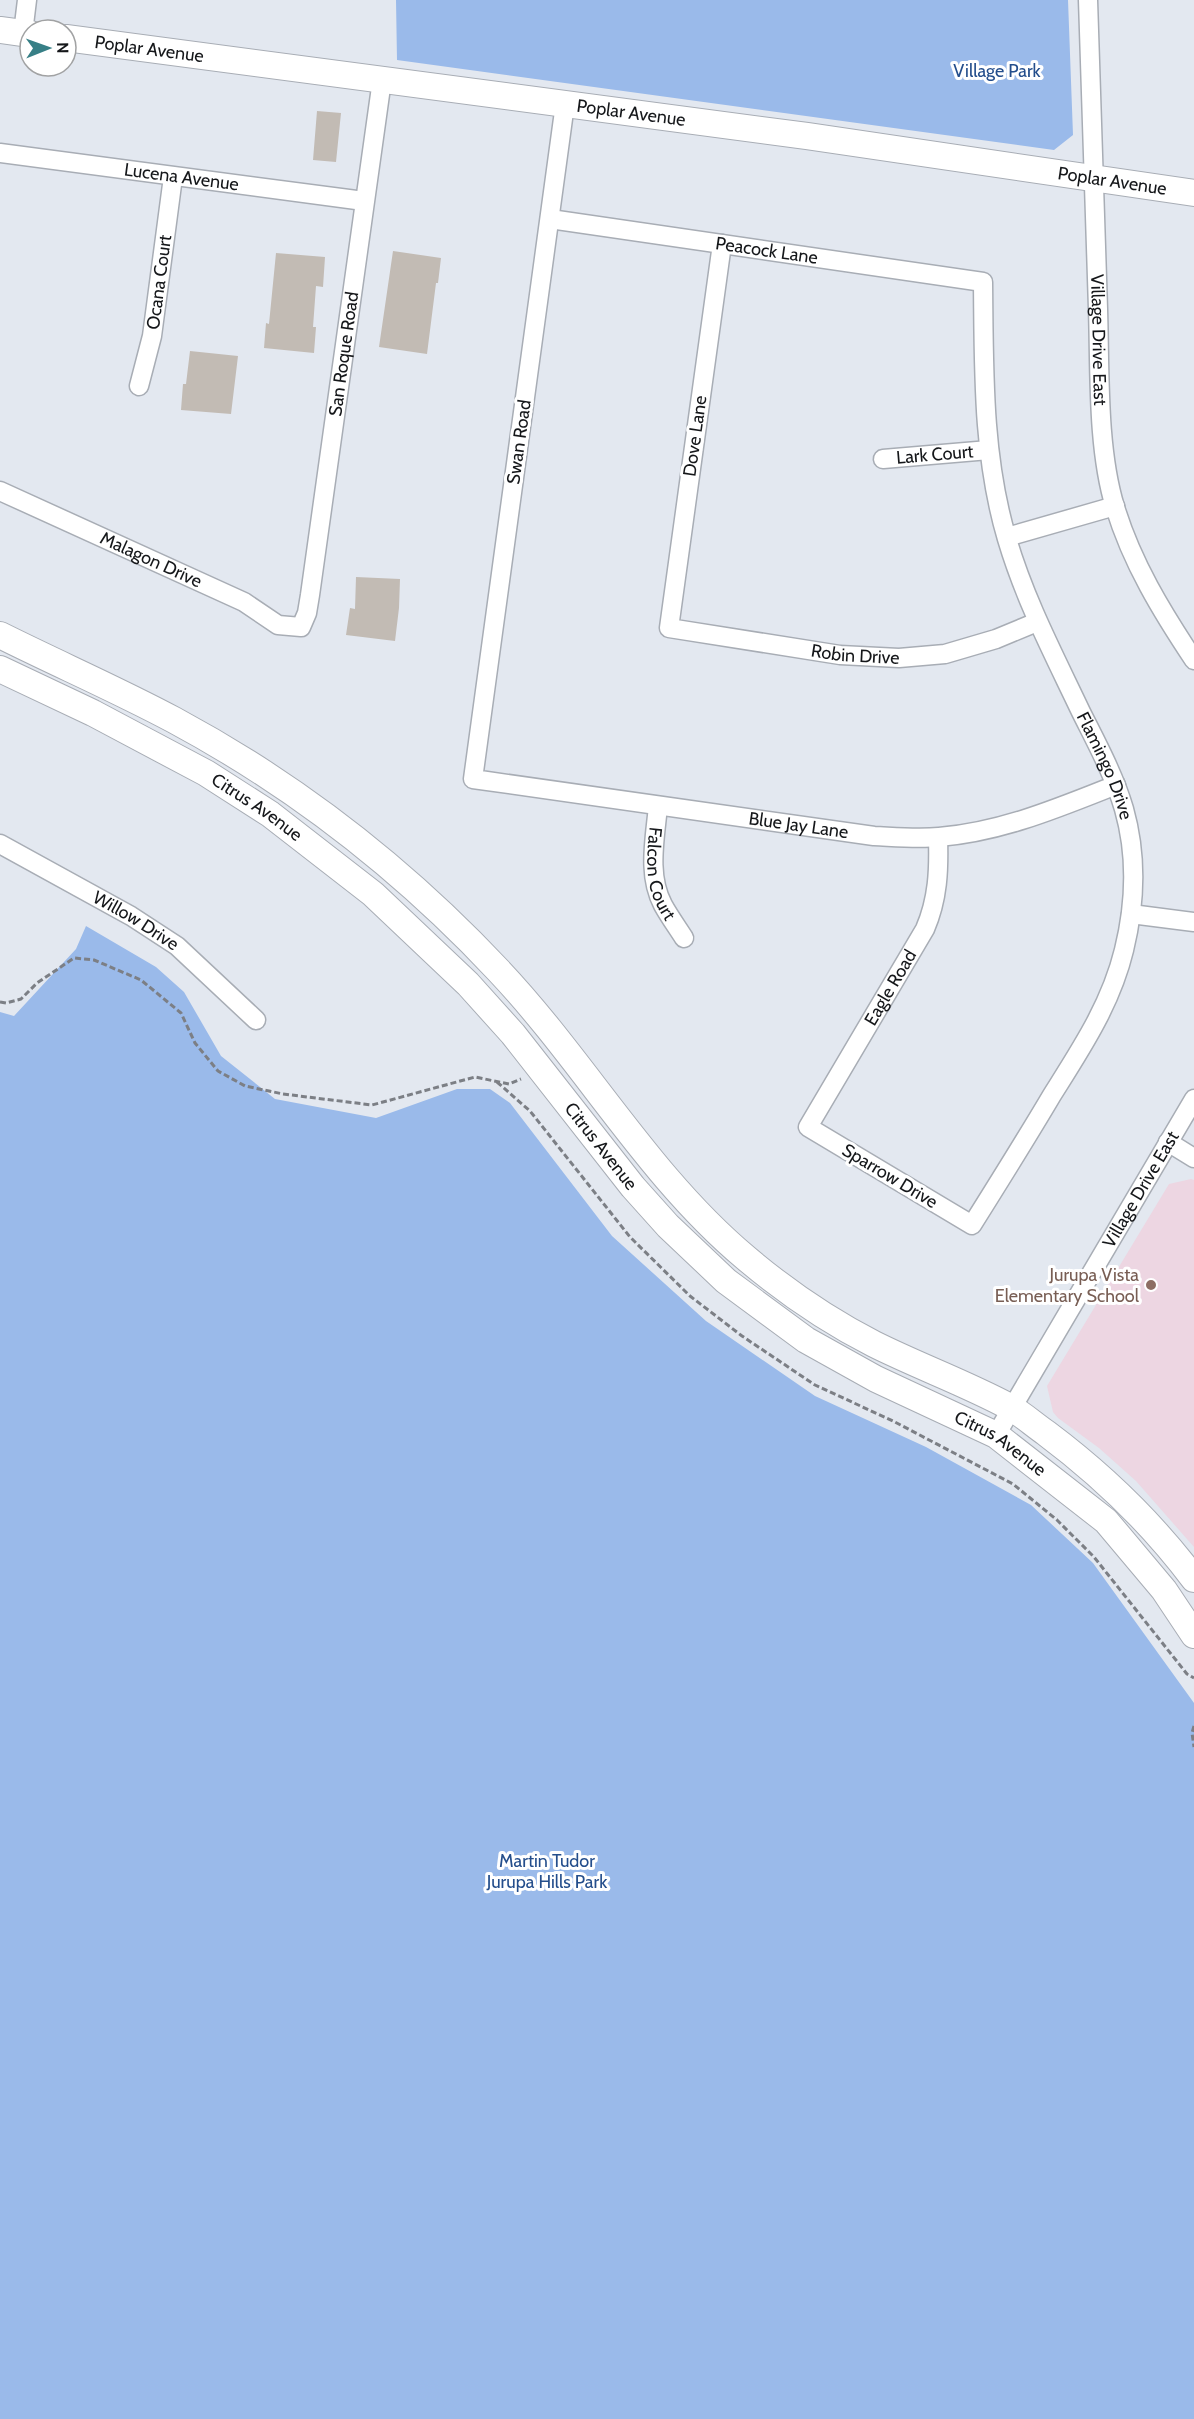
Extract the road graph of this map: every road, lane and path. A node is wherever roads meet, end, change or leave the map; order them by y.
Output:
1 (27, 0) edge
2 (1088, 0) edge
3 (22, 18) edge
4 (78, 40) edge
5 (382, 80) junction
6 (566, 104) junction
7 (0, 153) edge
8 (173, 177) junction
9 (1094, 179) junction
10 (1194, 193) edge
11 (364, 201) junction
12 (550, 219) junction
13 (722, 244) junction
14 (983, 282) joint
15 (139, 386) dead end
16 (989, 450) junction
17 (883, 459) dead end
18 (0, 491) edge
19 (1114, 506) junction
20 (1007, 537) junction
21 (1038, 622) junction
22 (301, 627) joint
23 (669, 628) joint
24 (0, 635) edge
25 (1194, 660) edge
26 (0, 669) edge
27 (473, 779) joint
28 (1116, 785) junction
29 (658, 806) junction
30 (938, 837) junction
31 (0, 843) edge
32 (1131, 915) junction
33 (1194, 922) edge
34 (684, 938) dead end
35 (0, 1002) edge
36 (256, 1020) dead end
37 (531, 1076) dead end
38 (1194, 1099) edge
39 (808, 1127) joint
40 (1168, 1142) junction
41 (1194, 1158) edge
42 (972, 1225) joint
43 (1011, 1407) junction
44 (996, 1435) junction
45 (1194, 1580) edge
46 (1194, 1635) edge
47 (1194, 1726) edge
48 (1194, 1747) edge

1 - 3 street
2 - 9 street, Village Drive East
4 - 5 street, Poplar Avenue
5 - 6 street, Poplar Avenue
5 - 11 street, San Roque Road
6 - 9 street, Poplar Avenue
6 - 12 street, Swan Road
7 - 8 street, Lucena Avenue
8 - 11 street, Lucena Avenue
8 - 15 street, Ocana Court
9 - 10 street, Poplar Avenue
9 - 19 street, Village Drive East
11 - 22 street, San Roque Road
12 - 13 street, Peacock Lane
12 - 27 street, Swan Road
13 - 14 street, Peacock Lane
13 - 23 street, Dove Lane
14 - 16 street, Flamingo Drive
16 - 17 street, Lark Court
16 - 20 street, Flamingo Drive
18 - 22 street, Malagon Drive
19 - 20 street
19 - 25 street, Village Drive East
20 - 21 street, Flamingo Drive
21 - 23 street, Robin Drive
21 - 28 street, Flamingo Drive
24 - 43 street, Citrus Avenue
26 - 44 street, Citrus Avenue
27 - 29 street, Blue Jay Lane
28 - 30 street, Blue Jay Lane
28 - 32 street, Flamingo Drive
29 - 30 street, Blue Jay Lane
29 - 34 street, Falcon Court
30 - 39 street, Eagle Road
31 - 36 street, Willow Drive
32 - 33 street
32 - 42 street, Flamingo Drive
35 - 37 path
38 - 40 street, Village Drive East
39 - 42 street, Sparrow Drive
40 - 41 street
40 - 43 street, Village Drive East
43 - 44 street, Village Drive East
43 - 45 street, Citrus Avenue
44 - 46 street, Citrus Avenue
47 - 48 path

